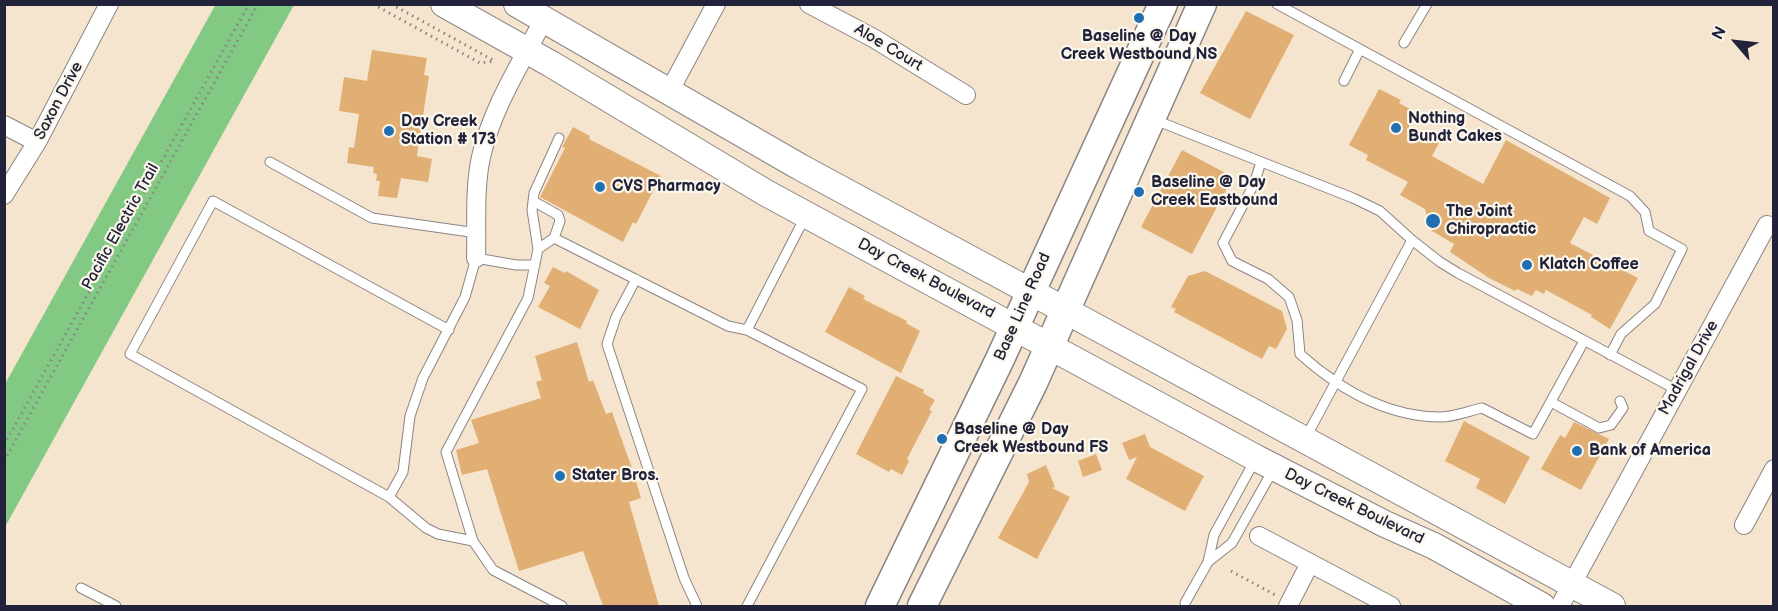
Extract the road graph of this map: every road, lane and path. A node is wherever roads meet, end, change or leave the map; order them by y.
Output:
1 (109, 4) edge
2 (249, 4) edge
3 (258, 4) edge
4 (373, 4) edge
5 (392, 4) edge
6 (444, 4) edge
7 (517, 4) edge
8 (716, 4) edge
9 (809, 4) edge
10 (1163, 4) edge
11 (1202, 4) edge
12 (1277, 4) edge
13 (1427, 4) edge
14 (544, 19) junction
15 (1404, 43) dead end
16 (1360, 49) junction
17 (527, 51) junction
18 (1344, 81) dead end
19 (669, 92) junction
20 (966, 95) dead end
21 (1152, 118) junction
22 (4, 126) edge
23 (559, 138) dead end
24 (38, 142) junction
25 (270, 162) dead end
26 (1260, 162) junction
27 (4, 195) edge
28 (533, 201) junction
29 (806, 215) junction
30 (1770, 226) edge
31 (477, 233) junction
32 (554, 238) junction
33 (1412, 240) junction
34 (538, 249) junction
35 (476, 258) junction
36 (535, 265) junction
37 (636, 279) junction
38 (1031, 291) junction
39 (1066, 309) junction
40 (1015, 327) junction
41 (449, 330) junction
42 (747, 330) junction
43 (1584, 341) junction
44 (1050, 346) junction
45 (1610, 355) junction
46 (1335, 381) junction
47 (1677, 390) junction
48 (1620, 401) dead end
49 (1551, 402) junction
50 (1305, 440) junction
51 (4, 446) edge
52 (4, 461) edge
53 (1265, 463) junction
54 (1773, 469) edge
55 (389, 497) junction
56 (1744, 525) dead end
57 (1259, 536) dead end
58 (473, 541) junction
59 (1208, 562) junction
60 (1310, 563) junction
61 (1231, 571) dead end
62 (81, 588) dead end
63 (1566, 596) edge
64 (1185, 603) dead end
65 (748, 604) edge
66 (1289, 605) edge
67 (116, 606) edge
68 (562, 606) edge
69 (697, 606) edge
70 (735, 606) edge
71 (880, 606) edge
72 (922, 606) edge
73 (1391, 606) edge
74 (1542, 606) edge
75 (1612, 606) edge

1 - 24 street, Saxon Drive
2 - 51 path, Pacific Electric Trail
3 - 52 path, Pacific Electric Trail
4 - 5 path
6 - 17 main road, Day Creek Boulevard
7 - 14 main road, Day Creek Boulevard
8 - 19 street
9 - 20 street, Aloe Court
10 - 38 main road, Base Line Road
11 - 21 main road
12 - 16 lane
13 - 15 lane
14 - 17 street
14 - 19 main road, Day Creek Boulevard
16 - 18 lane
16 - 45 lane
17 - 29 main road, Day Creek Boulevard
17 - 31 street
19 - 38 main road, Day Creek Boulevard
21 - 26 lane
21 - 39 main road
22 - 24 street
23 - 28 lane
24 - 27 street, Saxon Drive
25 - 31 lane
26 - 33 lane
26 - 46 lane
28 - 32 lane
28 - 34 lane
29 - 40 main road, Day Creek Boulevard
29 - 42 lane
30 - 47 street, Madrigal Drive
31 - 35 street
32 - 34 lane
32 - 37 lane
33 - 43 lane
33 - 46 lane
34 - 36 lane
35 - 36 lane
35 - 41 lane
36 - 58 lane
37 - 42 lane
37 - 69 lane
38 - 39 main road, Day Creek Boulevard
38 - 40 main road, Base Line Road
39 - 44 main road
39 - 50 main road, Day Creek Boulevard
40 - 44 main road, Day Creek Boulevard
40 - 71 main road, Base Line Road
41 - 55 lane
41 - 55 lane
42 - 65 lane
43 - 45 lane
43 - 49 lane
44 - 53 main road, Day Creek Boulevard
44 - 72 main road
45 - 47 lane
46 - 49 lane
46 - 50 lane
47 - 63 street, Madrigal Drive
48 - 49 lane
50 - 63 main road, Day Creek Boulevard
53 - 59 lane
53 - 59 lane
53 - 74 main road, Day Creek Boulevard
54 - 56 street
55 - 58 lane
57 - 60 street
58 - 68 lane
59 - 64 lane
60 - 66 street
60 - 73 street
61 - 66 path
62 - 67 lane
63 - 75 main road, Day Creek Boulevard
65 - 70 lane

